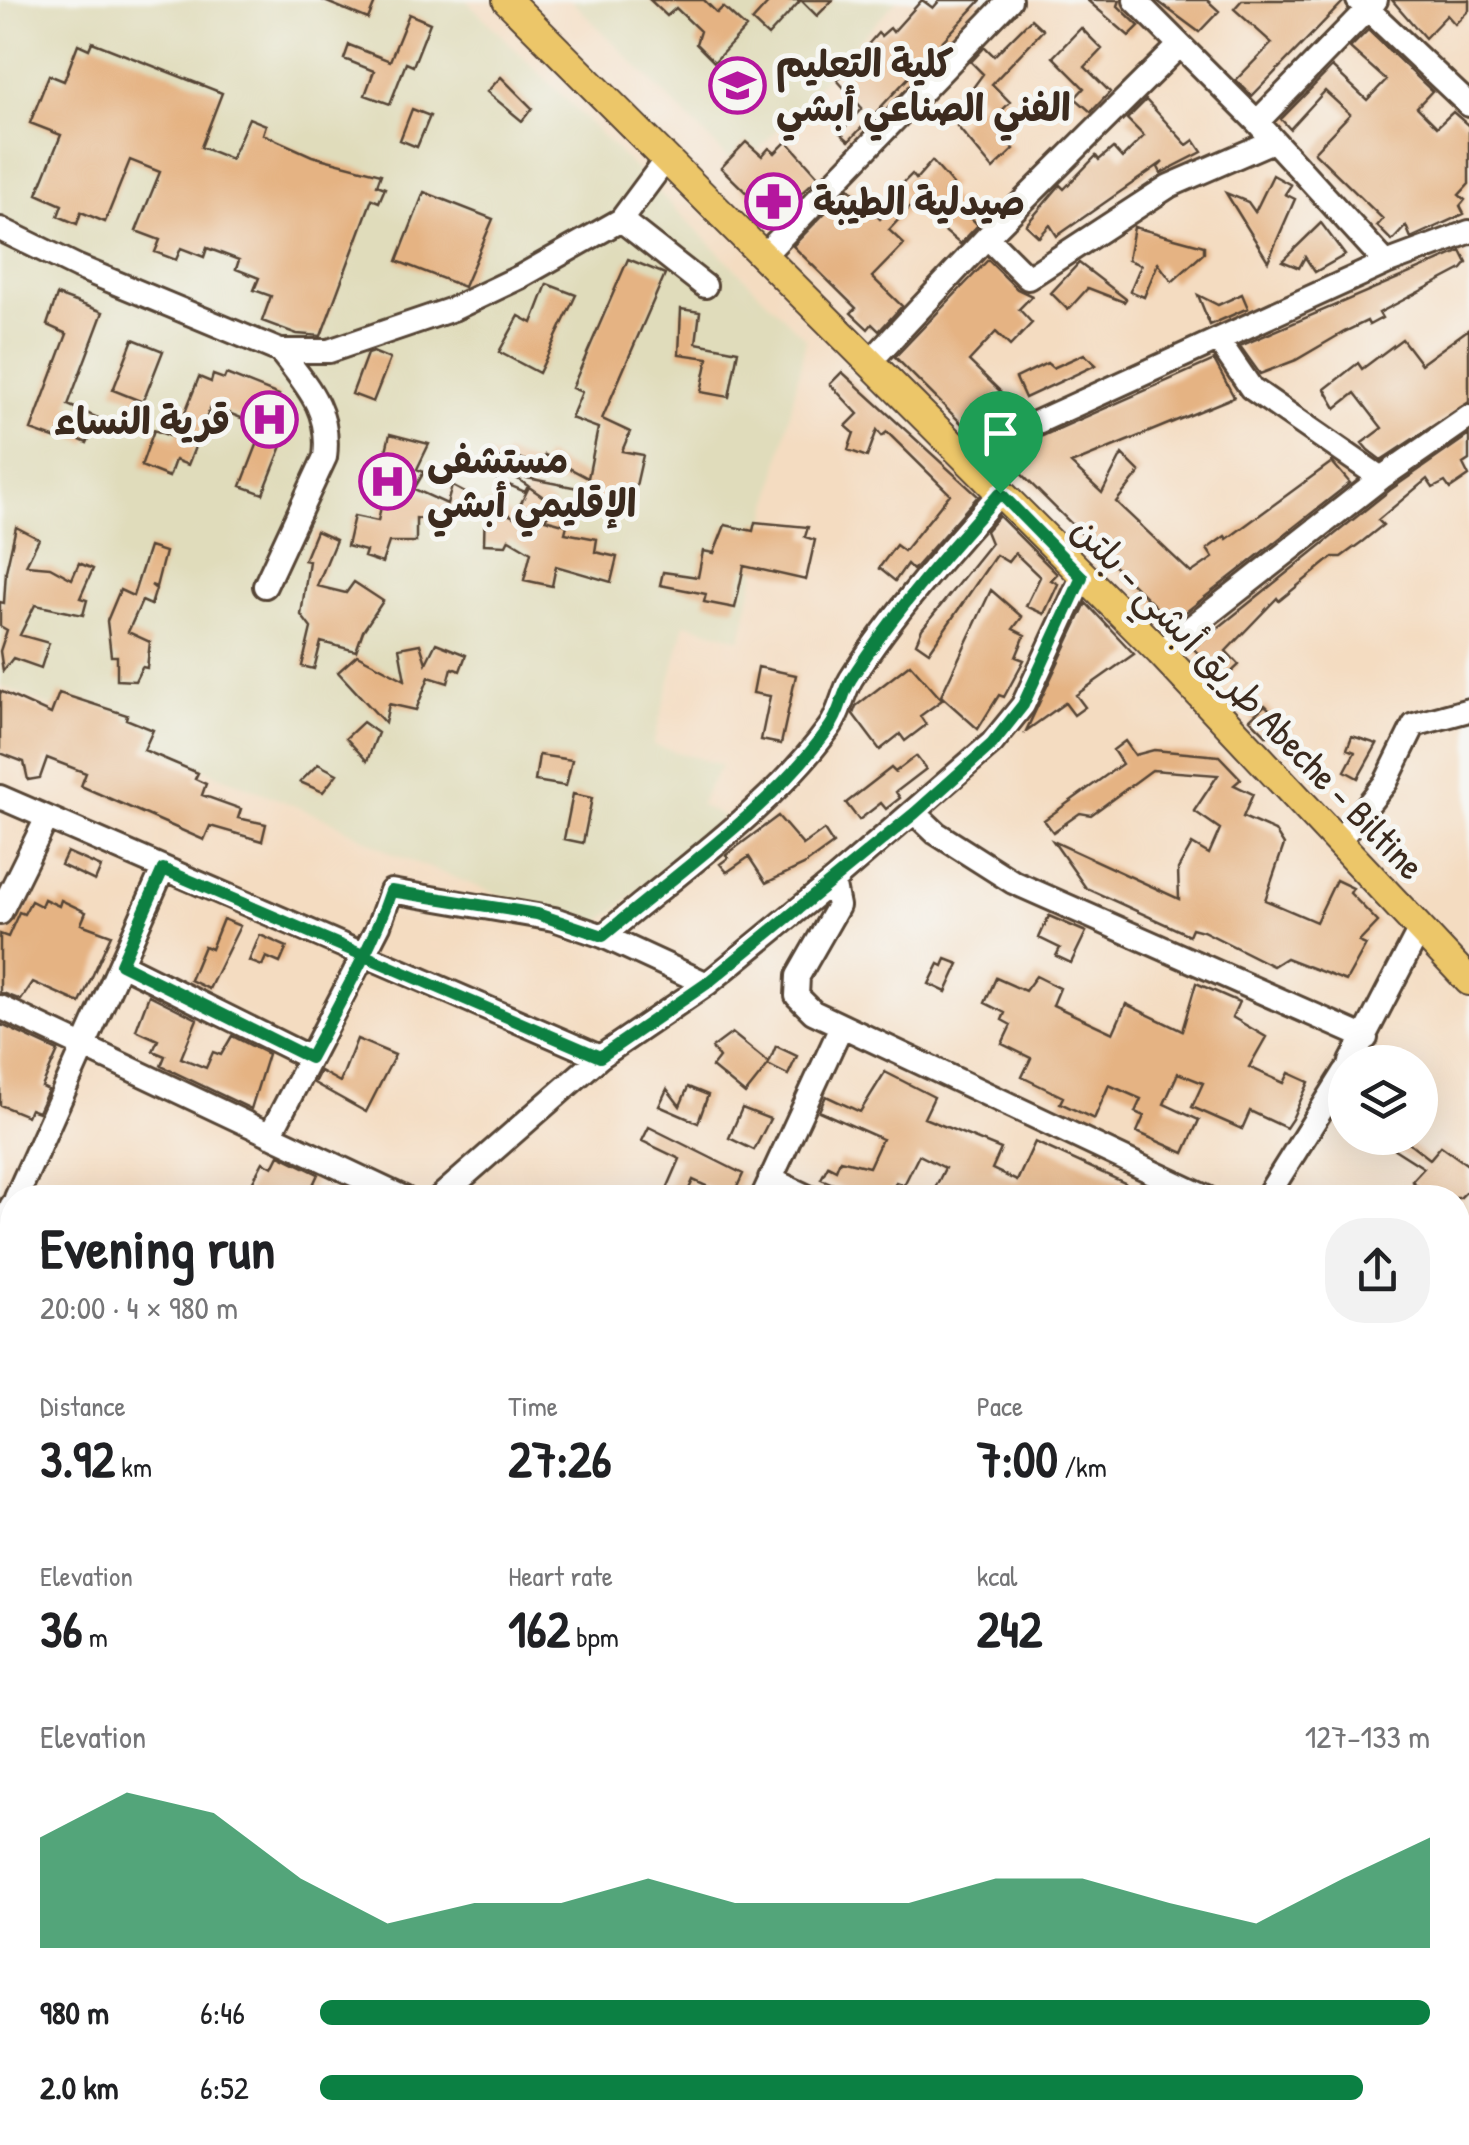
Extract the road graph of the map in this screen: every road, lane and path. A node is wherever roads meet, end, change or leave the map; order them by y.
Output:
1 (507, 0) edge
2 (1010, 0) edge
3 (1135, 0) edge
4 (1367, 3) edge
5 (1180, 45) junction
6 (1469, 106) edge
7 (1256, 122) junction
8 (1273, 141) junction
9 (668, 158) junction
10 (621, 220) junction
11 (0, 229) edge
12 (1469, 232) edge
13 (987, 237) junction
14 (762, 256) junction
15 (1386, 263) junction
16 (705, 286) dead end
17 (1218, 340) junction
18 (280, 351) junction
19 (870, 362) junction
20 (1469, 417) edge
21 (963, 456) junction
22 (1380, 478) junction
23 (1000, 493) junction
24 (1082, 577) junction
25 (265, 586) dead end
26 (1160, 652) junction
27 (1469, 710) edge
28 (0, 797) edge
29 (915, 813) junction
30 (47, 818) junction
31 (1339, 840) junction
32 (163, 869) junction
33 (834, 882) junction
34 (0, 914) edge
35 (1420, 928) junction
36 (603, 936) junction
37 (364, 955) junction
38 (121, 964) junction
39 (1469, 981) edge
40 (706, 984) junction
41 (0, 1006) edge
42 (842, 1026) junction
43 (1366, 1038) junction
44 (1362, 1045) edge
45 (82, 1047) junction
46 (600, 1057) junction
47 (310, 1058) junction
48 (1328, 1099) edge
49 (270, 1134) junction
50 (22, 1185) edge
51 (377, 1185) edge
52 (454, 1185) edge
53 (767, 1185) edge
54 (1180, 1185) edge
55 (1274, 1185) edge

1 - 9 main road, طريق أبشي - بلتن Abeche - Biltine
2 - 14 street
3 - 5 street
4 - 6 street
4 - 7 street
5 - 7 street
5 - 13 street
7 - 8 street
8 - 13 street
8 - 15 street
9 - 10 street
9 - 14 main road, طريق أبشي - بلتن Abeche - Biltine
10 - 16 street
10 - 18 street
11 - 18 street
12 - 15 street
13 - 19 street
14 - 19 main road, طريق أبشي - بلتن Abeche - Biltine
15 - 17 street
17 - 21 street
17 - 22 street
18 - 25 street
19 - 21 main road, طريق أبشي - بلتن Abeche - Biltine
20 - 22 street
21 - 23 main road, طريق أبشي - بلتن Abeche - Biltine
22 - 26 street
23 - 24 main road, طريق أبشي - بلتن Abeche - Biltine
23 - 36 street
24 - 26 main road, طريق أبشي - بلتن Abeche - Biltine
24 - 29 street
26 - 31 main road, طريق أبشي - بلتن Abeche - Biltine
27 - 31 street
28 - 30 street
29 - 33 street
29 - 43 street
30 - 32 street
30 - 34 street
31 - 35 main road, طريق أبشي - بلتن Abeche - Biltine
32 - 37 street
32 - 38 street
33 - 40 street
33 - 42 street
35 - 39 main road, طريق أبشي - بلتن Abeche - Biltine
35 - 43 street
36 - 37 street
36 - 40 street
37 - 46 street
37 - 47 street
38 - 45 street
38 - 47 street
40 - 46 street
41 - 45 street
42 - 53 street
42 - 54 street
43 - 44 street
45 - 49 street
45 - 50 street
46 - 52 street
47 - 49 street
48 - 55 street
49 - 51 street

